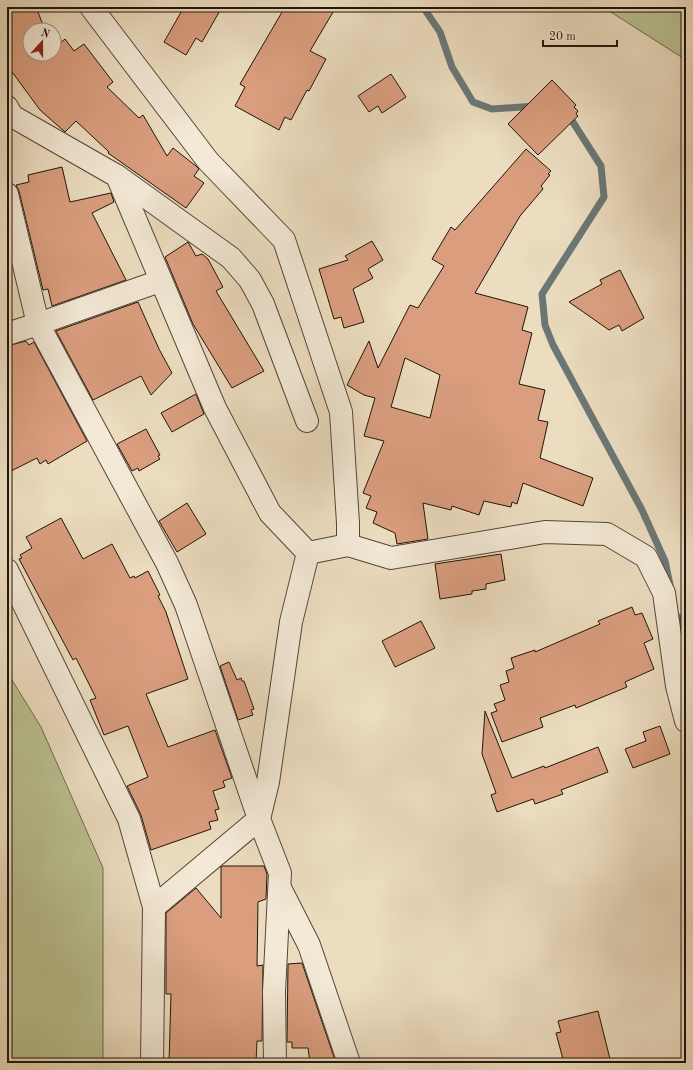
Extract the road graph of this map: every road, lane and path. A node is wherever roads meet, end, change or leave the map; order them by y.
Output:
1 (90, 7) edge
2 (7, 107) edge
3 (117, 176) junction
4 (7, 194) edge
5 (160, 281) junction
6 (38, 324) junction
7 (7, 334) edge
8 (307, 421) dead end
9 (348, 545) junction
10 (308, 553) junction
11 (7, 570) edge
12 (686, 721) edge
13 (259, 819) junction
14 (279, 887) junction
15 (154, 908) junction
16 (152, 1063) edge
17 (275, 1063) edge
18 (348, 1063) edge

1 - 9 street
2 - 3 street
3 - 5 street
3 - 8 street
4 - 6 street
5 - 6 street
5 - 10 street
6 - 7 street
6 - 13 street
9 - 10 street
9 - 12 street
10 - 13 street
11 - 15 street
13 - 14 street
13 - 15 street
14 - 17 street
14 - 18 street
15 - 16 street

